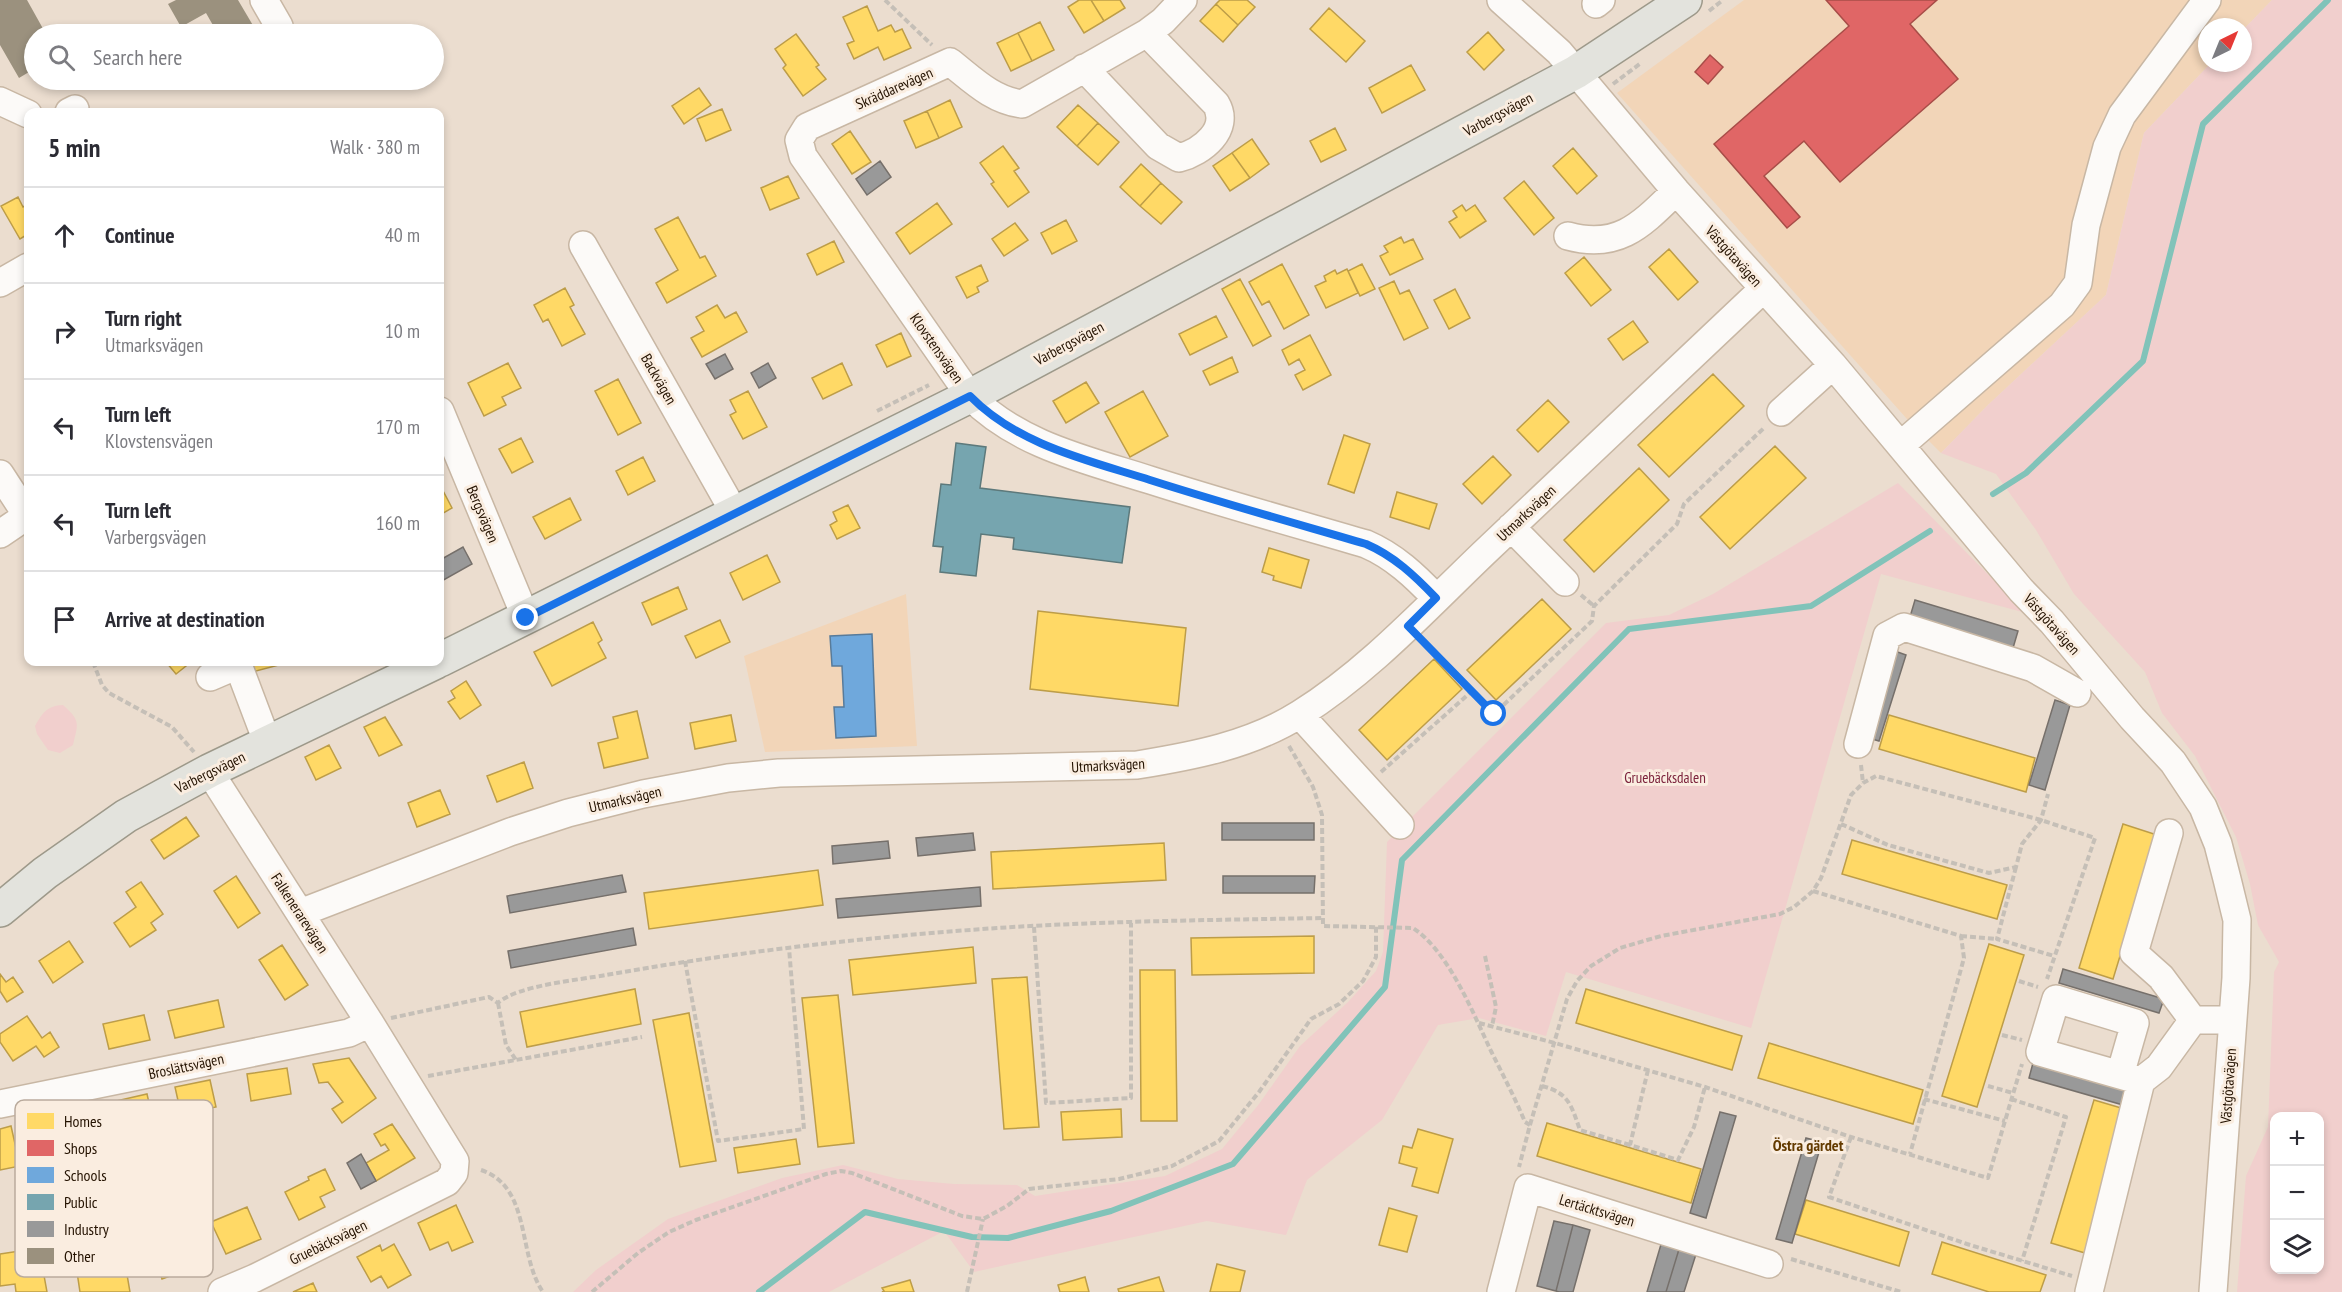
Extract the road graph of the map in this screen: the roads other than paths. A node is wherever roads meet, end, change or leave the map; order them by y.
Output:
1 (264, 0) edge
2 (1183, 0) edge
3 (1501, 0) edge
4 (1685, 0) edge
5 (2207, 0) edge
6 (278, 24) edge
7 (1146, 33) junction
8 (1084, 68) junction
9 (1576, 72) junction
10 (0, 101) edge
11 (24, 112) edge
12 (799, 140) joint
13 (1676, 191) junction
14 (1568, 236) dead end
15 (583, 245) dead end
16 (24, 269) edge
17 (0, 283) edge
18 (1763, 289) junction
19 (1833, 365) junction
20 (970, 396) junction
21 (1781, 412) road end
22 (444, 421) edge
23 (1901, 446) junction
24 (0, 474) edge
25 (24, 510) edge
26 (734, 512) junction
27 (24, 519) edge
28 (1511, 527) junction
29 (0, 534) edge
30 (1565, 582) dead end
31 (1436, 598) junction
32 (526, 618) junction
33 (444, 658) edge
34 (231, 666) edge
35 (238, 666) edge
36 (428, 666) edge
37 (210, 677) dead end
38 (2077, 693) dead end
39 (1289, 721) junction
40 (268, 744) junction
41 (1858, 744) dead end
42 (209, 771) junction
43 (1400, 825) dead end
44 (2169, 833) dead end
45 (0, 910) edge
46 (300, 913) junction
47 (2193, 1020) junction
48 (2232, 1020) junction
49 (370, 1023) junction
50 (20, 1100) edge
51 (15, 1101) edge
52 (0, 1104) edge
53 (432, 1190) joint
54 (1769, 1264) road end
55 (2090, 1287) edge
56 (222, 1292) edge
57 (1501, 1292) edge
58 (2213, 1292) edge

1 - 6 street
2 - 7 street, Skräddarevägen
3 - 9 street, Västgötavägen
4 - 9 main road, Varbergsvägen
5 - 23 street
7 - 8 street, Skräddarevägen
7 - 8 street
8 - 12 street, Skräddarevägen
9 - 13 street, Västgötavägen
9 - 20 main road, Varbergsvägen
10 - 11 street
12 - 20 street, Klovstensvägen
13 - 14 street
13 - 18 street, Västgötavägen
15 - 26 street, Backvägen
16 - 17 street
18 - 19 street, Västgötavägen
18 - 28 street, Utmarksvägen
19 - 21 street
19 - 23 street, Västgötavägen
20 - 26 main road, Varbergsvägen
20 - 31 street, Klovstensvägen
22 - 32 street, Bergsvägen
23 - 48 street, Västgötavägen
24 - 25 street
26 - 32 main road, Varbergsvägen
27 - 29 street
28 - 30 street
28 - 31 street, Utmarksvägen
31 - 39 street, Utmarksvägen
32 - 33 main road, Varbergsvägen
34 - 37 street
35 - 40 street
36 - 40 main road, Varbergsvägen
38 - 41 street
39 - 43 street
39 - 46 street, Utmarksvägen
40 - 42 main road, Varbergsvägen
42 - 45 main road, Varbergsvägen
42 - 46 street, Falkenerarevägen
44 - 47 street
46 - 49 street, Falkenerarevägen
47 - 48 street
47 - 55 street
48 - 58 street, Västgötavägen
49 - 50 street, Broslättsvägen
49 - 53 street, Falkenerarevägen
51 - 52 street, Broslättsvägen
53 - 56 street, Gruebäcksvägen
54 - 57 street, Lertäcktsvägen

